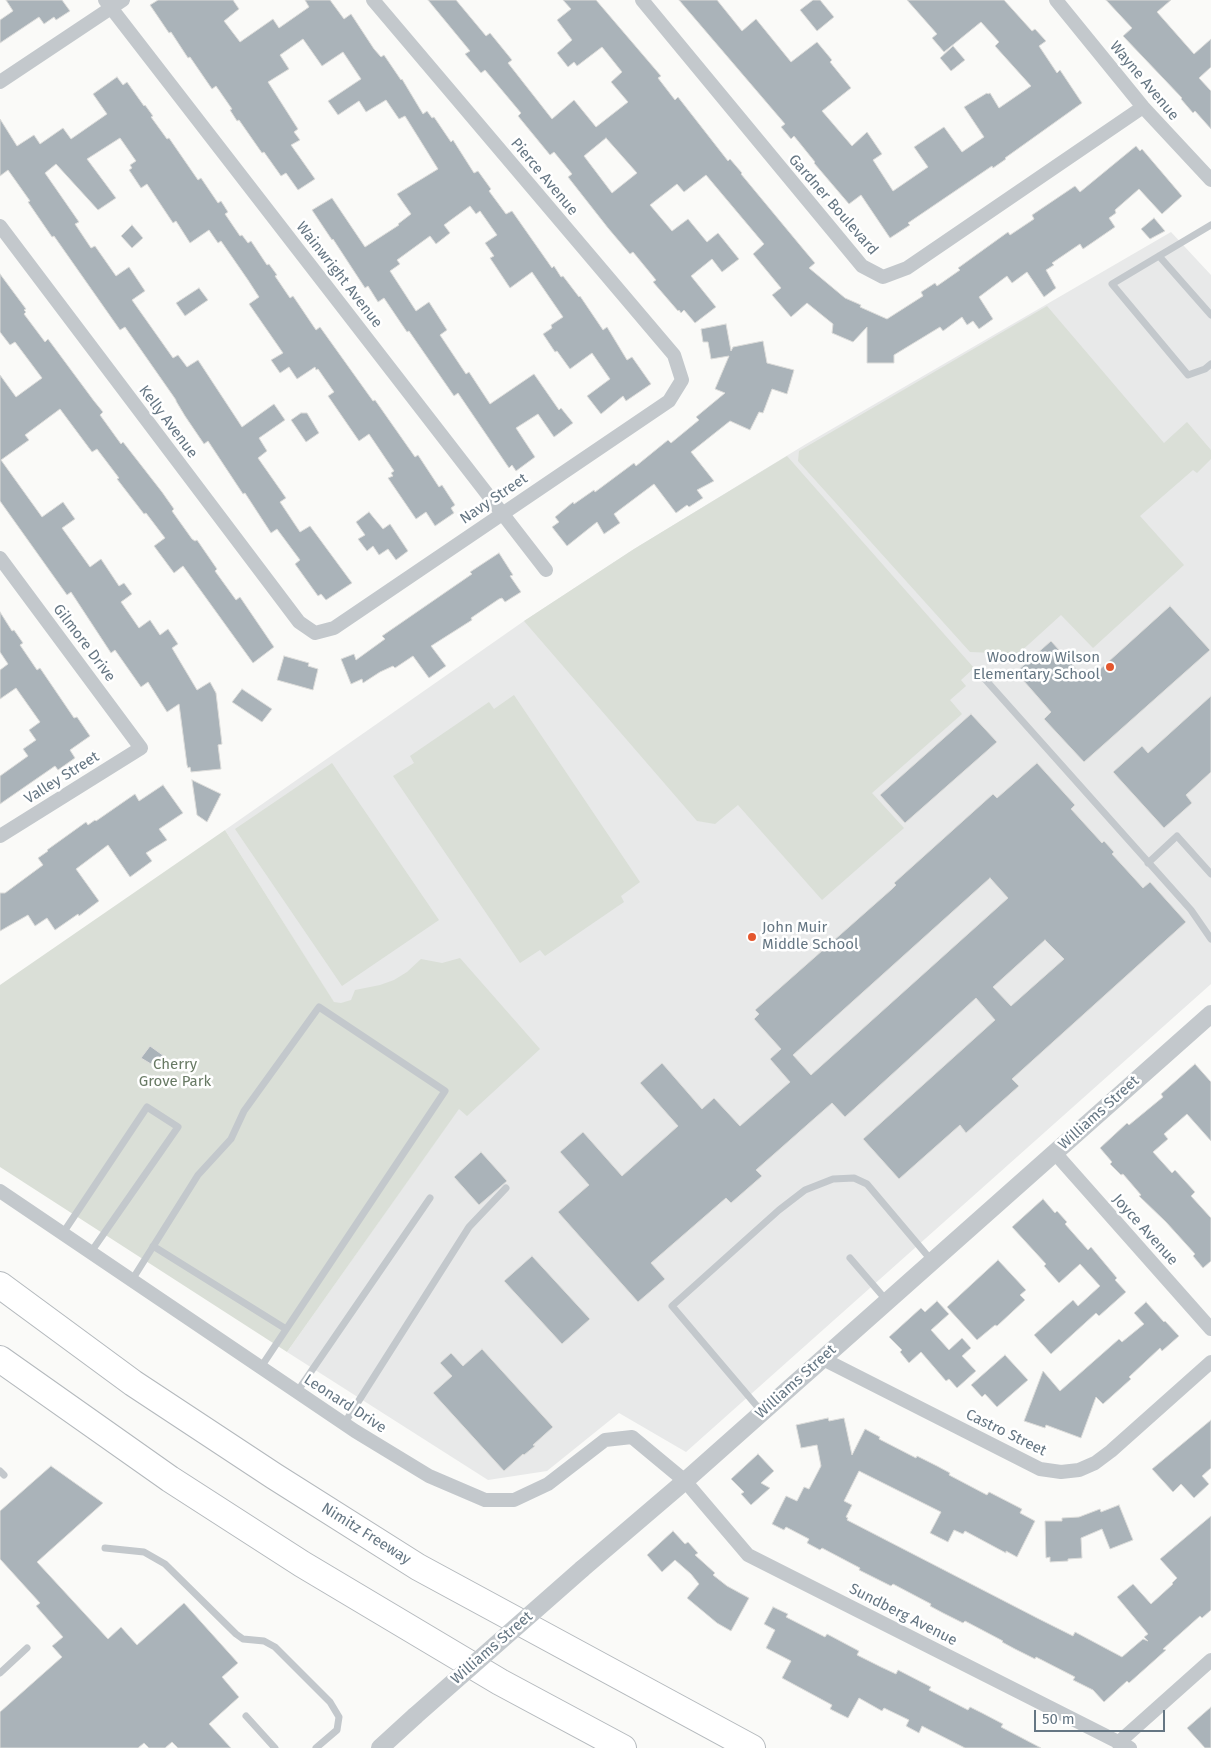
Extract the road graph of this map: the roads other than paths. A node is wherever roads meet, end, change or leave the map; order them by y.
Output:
1 (373, 0) edge
2 (642, 0) edge
3 (1056, 0) edge
4 (113, 2) edge
5 (0, 82) edge
6 (1143, 107) junction
7 (1211, 180) edge
8 (1211, 225) edge
9 (0, 226) edge
10 (1159, 256) junction
11 (1211, 315) edge
12 (1211, 364) edge
13 (682, 380) joint
14 (503, 513) junction
15 (0, 558) edge
16 (546, 570) dead end
17 (315, 633) joint
18 (983, 677) dead end
19 (141, 748) joint
20 (0, 836) edge
21 (1148, 863) junction
22 (1211, 874) edge
23 (1211, 939) edge
24 (1209, 1020) edge
25 (1055, 1153) junction
26 (506, 1188) dead end
27 (0, 1191) edge
28 (430, 1198) dead end
29 (63, 1233) junction
30 (153, 1246) junction
31 (91, 1252) junction
32 (850, 1258) dead end
33 (932, 1261) junction
34 (132, 1280) junction
35 (0, 1285) edge
36 (887, 1301) junction
37 (1211, 1328) edge
38 (286, 1329) junction
39 (823, 1358) junction
40 (0, 1359) edge
41 (1211, 1362) edge
42 (261, 1367) junction
43 (297, 1392) junction
44 (762, 1412) junction
45 (344, 1424) junction
46 (685, 1481) junction
47 (106, 1548) dead end
48 (27, 1648) dead end
49 (1211, 1660) edge
50 (0, 1672) edge
51 (500, 1682) junction
52 (246, 1716) dead end
53 (1124, 1745) edge
54 (275, 1748) edge
55 (316, 1748) edge
56 (380, 1748) edge
57 (598, 1748) edge
58 (623, 1748) edge
59 (752, 1748) edge

1 - 13 street, Pierce Avenue
2 - 6 street, Gardner Boulevard
3 - 6 street, Wayne Avenue
4 - 5 street
4 - 14 street, Wainwright Avenue
6 - 7 street, Wayne Avenue
8 - 10 lane
9 - 17 street, Kelly Avenue
10 - 11 lane
10 - 12 lane
13 - 14 street, Navy Street
14 - 16 street, Wainwright Avenue
14 - 17 street, Navy Street
15 - 19 street, Gilmore Drive
18 - 21 lane
19 - 20 street, Valley Street
21 - 22 lane
21 - 23 lane
24 - 25 street, Williams Street
25 - 33 street, Williams Street
25 - 37 street, Joyce Avenue
26 - 45 lane
27 - 29 street, Leonard Drive
28 - 43 lane
29 - 31 street, Leonard Drive
29 - 31 lane
30 - 34 lane
30 - 38 lane
30 - 38 lane
31 - 34 street, Leonard Drive
32 - 36 lane
33 - 36 street, Williams Street
33 - 44 lane
34 - 42 street, Leonard Drive
35 - 59 highway, Nimitz Freeway
36 - 39 street, Williams Street
38 - 42 lane
39 - 41 street, Castro Street
39 - 44 street, Williams Street
40 - 51 highway
42 - 43 street, Leonard Drive
43 - 45 street, Leonard Drive
44 - 46 street, Williams Street
45 - 46 street, Leonard Drive
46 - 53 street, Sundberg Avenue
46 - 56 street, Williams Street, bridge
47 - 55 lane
48 - 50 lane
49 - 53 street
51 - 57 highway
51 - 58 highway
52 - 54 lane

